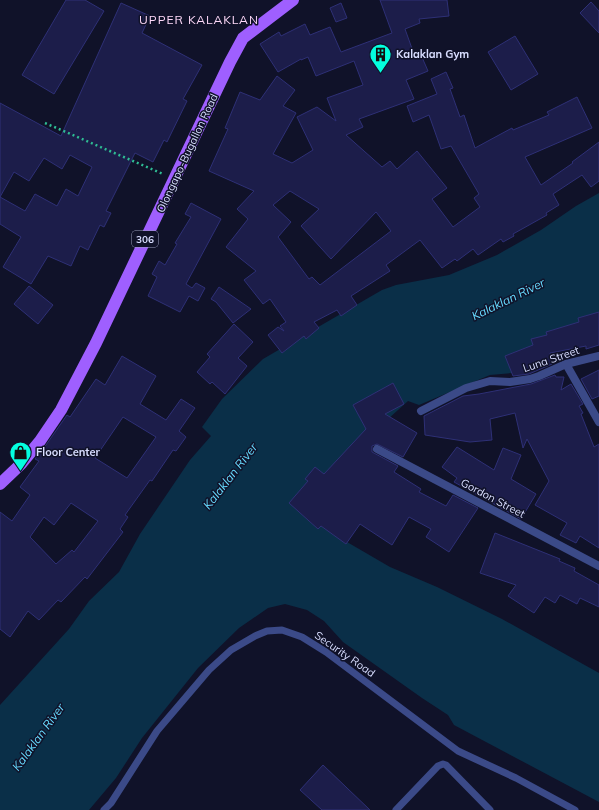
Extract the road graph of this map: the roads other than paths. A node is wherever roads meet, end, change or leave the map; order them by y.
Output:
1 (293, 0) edge
2 (599, 356) edge
3 (566, 364) junction
4 (421, 411) dead end
5 (599, 422) edge
6 (377, 449) dead end
7 (0, 484) edge
8 (599, 566) edge
9 (104, 810) edge
10 (396, 810) edge
11 (490, 810) edge
12 (575, 810) edge

1 - 7 main road, Olongapo-Bugallon Road / 306
2 - 3 street, Luna Street
3 - 4 street, Luna Street
3 - 5 street
6 - 8 street, Gordon Street
9 - 12 lane, Security Road
10 - 11 lane

